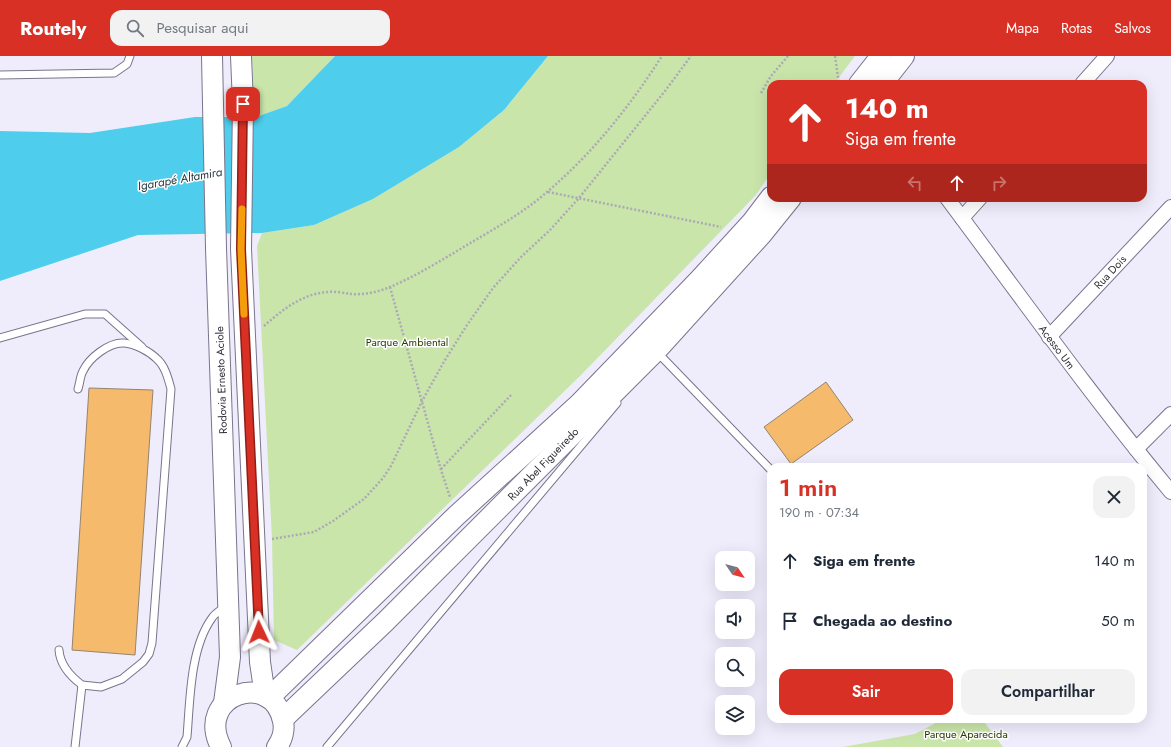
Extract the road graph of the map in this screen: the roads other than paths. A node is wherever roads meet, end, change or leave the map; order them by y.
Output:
1 (130, 56) edge
2 (212, 56) edge
3 (241, 56) edge
4 (880, 56) edge
5 (904, 56) edge
6 (1107, 56) edge
7 (0, 75) edge
8 (863, 80) edge
9 (885, 80) edge
10 (1086, 80) edge
11 (767, 202) edge
12 (788, 202) edge
13 (950, 202) edge
14 (976, 202) edge
15 (1171, 207) edge
16 (962, 218) junction
17 (1049, 337) junction
18 (0, 338) edge
19 (651, 347) junction
20 (144, 349) junction
21 (78, 389) dead end
22 (1171, 414) edge
23 (1136, 449) junction
24 (767, 466) edge
25 (1171, 492) edge
26 (229, 603) junction
27 (59, 650) dead end
28 (82, 685) junction
29 (267, 697) junction
30 (224, 703) junction
31 (283, 719) junction
32 (74, 747) edge
33 (182, 747) edge
34 (221, 747) edge
35 (277, 747) edge
36 (327, 747) edge

1 - 7 lane
2 - 26 street, Rodovia Ernesto Aciole
3 - 29 street
4 - 8 street
5 - 9 street
6 - 10 street
11 - 19 street, Rua Abel Figueiredo
12 - 19 street, Rua Abel Figueiredo
13 - 16 street, Acesso Um
14 - 16 street
15 - 17 street, Rua Dois
16 - 17 street, Acesso Um
17 - 23 street, Acesso Um
18 - 20 lane
19 - 24 lane
19 - 29 street, Rua Abel Figueiredo
19 - 31 street, Rua Abel Figueiredo
19 - 36 lane
20 - 21 lane
20 - 28 lane
22 - 23 street
23 - 25 street, Acesso Um
26 - 30 street, Rodovia Ernesto Aciole
26 - 33 lane
27 - 28 lane
28 - 32 lane
29 - 30 street
29 - 31 street
30 - 34 street
31 - 35 street

